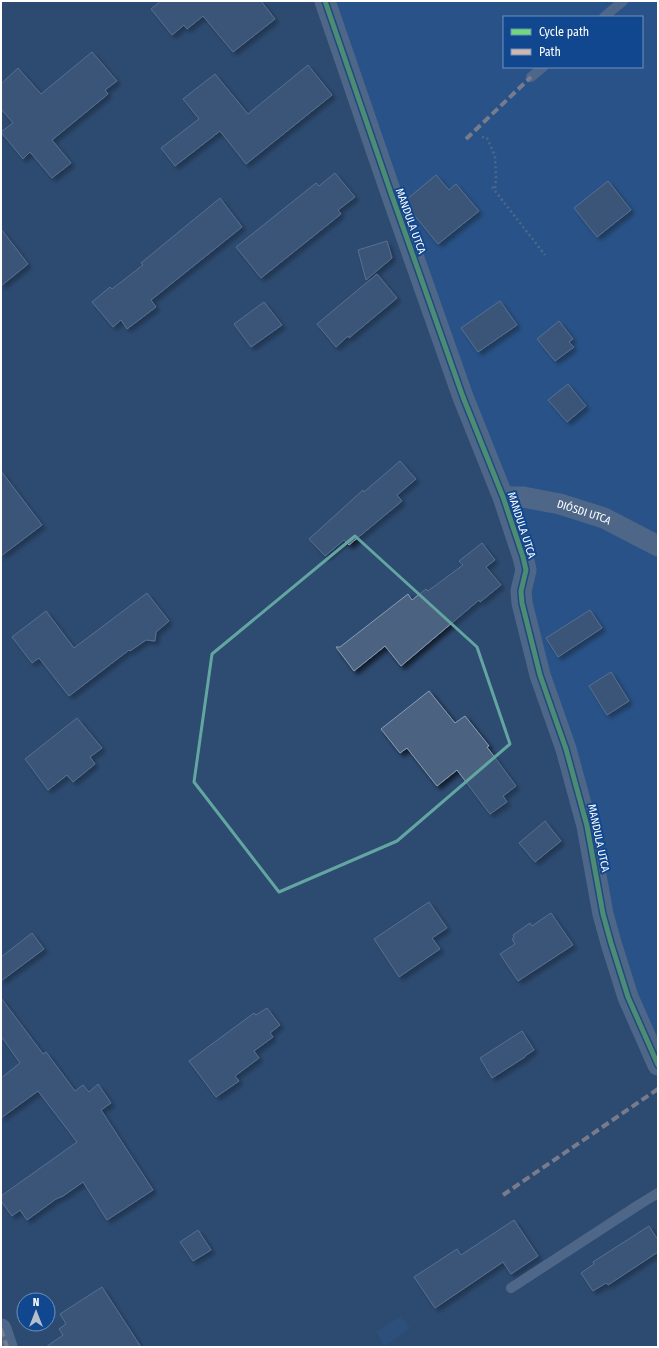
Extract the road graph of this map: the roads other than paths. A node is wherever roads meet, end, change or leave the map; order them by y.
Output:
1 (325, 1) edge
2 (623, 1) edge
3 (605, 16) edge
4 (542, 68) edge
5 (531, 77) dead end
6 (503, 497) junction
7 (658, 546) edge
8 (658, 1065) edge
9 (658, 1193) edge
10 (511, 1288) dead end
11 (1, 1329) edge
12 (7, 1347) edge

1 - 6 street, MANDULA UTCA
2 - 3 lane
4 - 5 lane
6 - 7 street, DIÓSDI UTCA
6 - 8 street, MANDULA UTCA
9 - 10 lane
11 - 12 street

